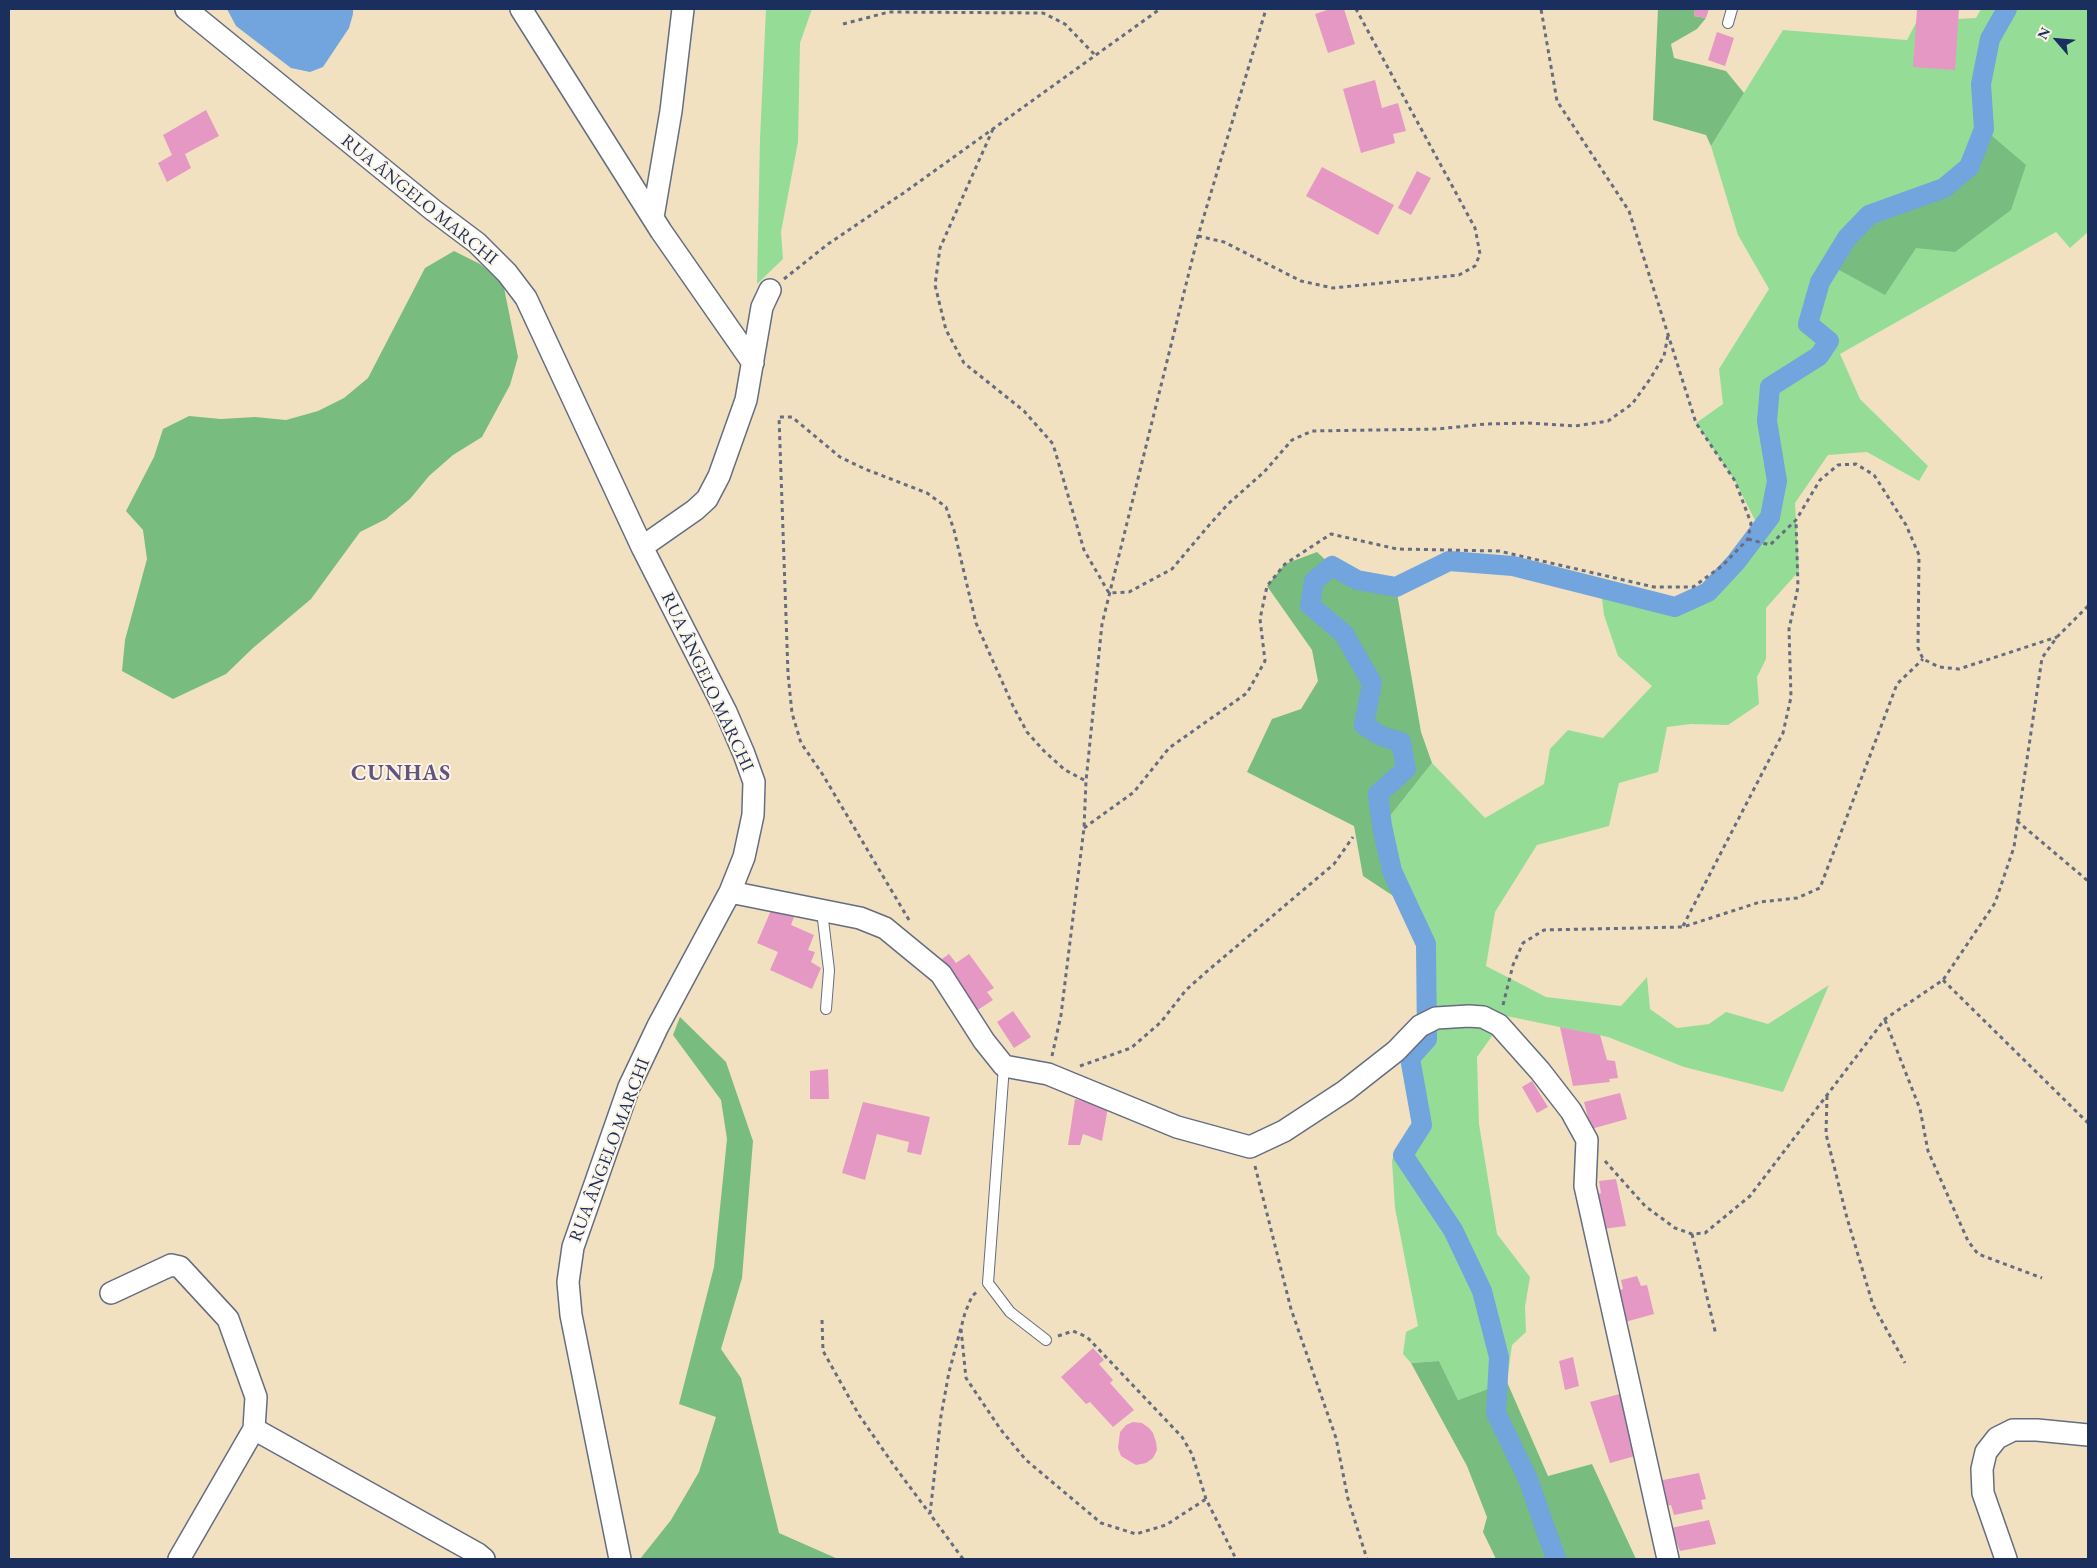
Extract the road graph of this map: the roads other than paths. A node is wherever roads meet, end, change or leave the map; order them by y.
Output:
1 (186, 9) edge
2 (521, 9) edge
3 (683, 9) edge
4 (1732, 9) edge
5 (1728, 23) dead end
6 (653, 217) junction
7 (770, 290) road end
8 (753, 363) junction
9 (642, 547) junction
10 (730, 892) junction
11 (822, 912) junction
12 (826, 1009) dead end
13 (1004, 1066) junction
14 (110, 1293) dead end
15 (1046, 1340) road end
16 (254, 1429) junction
17 (2088, 1435) edge
18 (179, 1559) edge
19 (484, 1559) edge
20 (620, 1559) edge
21 (1668, 1559) edge
22 (2006, 1559) edge

1 - 9 street, RUA ÂNGELO MARCHI
2 - 6 street
3 - 6 street
4 - 5 lane
6 - 8 street
7 - 8 street
8 - 9 street
9 - 10 street, RUA ÂNGELO MARCHI
10 - 11 street
10 - 20 street, RUA ÂNGELO MARCHI
11 - 12 lane
11 - 13 street
13 - 15 lane
13 - 21 street
14 - 16 street
16 - 18 street
16 - 19 street
17 - 22 street

